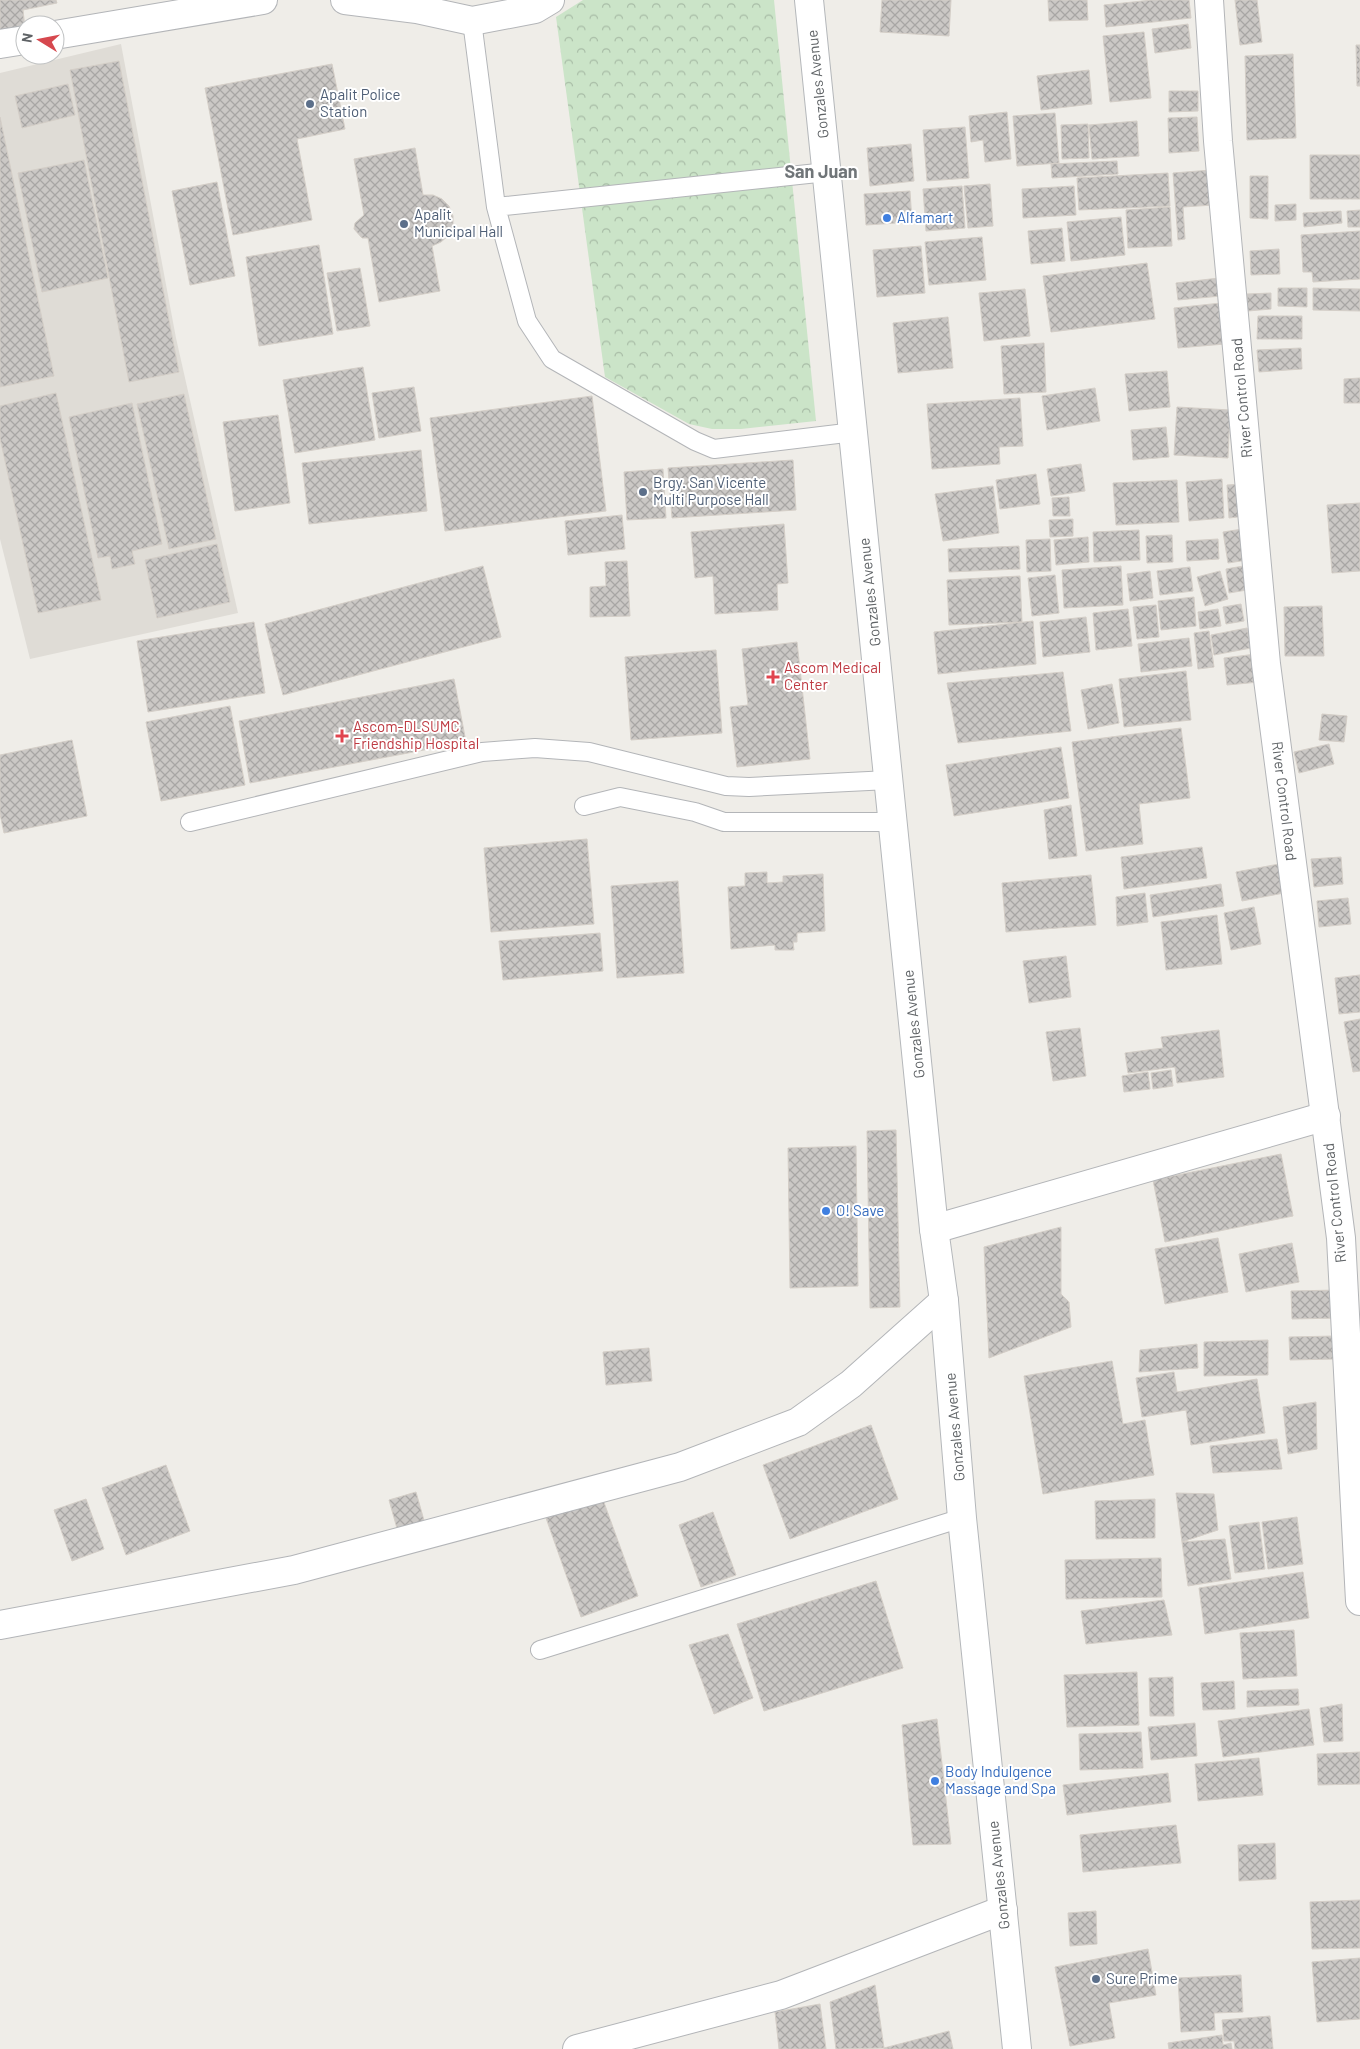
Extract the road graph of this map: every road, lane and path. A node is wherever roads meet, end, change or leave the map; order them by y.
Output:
1 (263, 0) edge
2 (345, 0) edge
3 (550, 0) edge
4 (810, 0) edge
5 (1209, 0) edge
6 (472, 21) junction
7 (65, 33) edge
8 (15, 42) edge
9 (0, 44) edge
10 (827, 172) junction
11 (496, 207) junction
12 (854, 432) junction
13 (889, 780) junction
14 (584, 806) dead end
15 (190, 822) dead end
16 (894, 822) junction
17 (1326, 1116) junction
18 (934, 1229) junction
19 (944, 1302) junction
20 (962, 1518) junction
21 (1360, 1601) edge
22 (0, 1625) edge
23 (540, 1650) dead end
24 (1003, 1910) junction
25 (577, 2049) edge
26 (1017, 2049) edge

1 - 7 street
2 - 6 street
3 - 6 street
4 - 10 street, Gonzales Avenue
5 - 17 street, River Control Road
6 - 11 lane
8 - 9 street
10 - 11 lane
10 - 12 street, Gonzales Avenue
11 - 12 lane
12 - 13 street, Gonzales Avenue
13 - 15 lane
13 - 16 street, Gonzales Avenue
14 - 16 lane
16 - 18 street, Gonzales Avenue
17 - 18 street
17 - 21 street, River Control Road
18 - 19 street, Gonzales Avenue
19 - 20 street, Gonzales Avenue
19 - 22 street
20 - 23 lane
20 - 24 street, Gonzales Avenue
24 - 25 street
24 - 26 street, Gonzales Avenue

